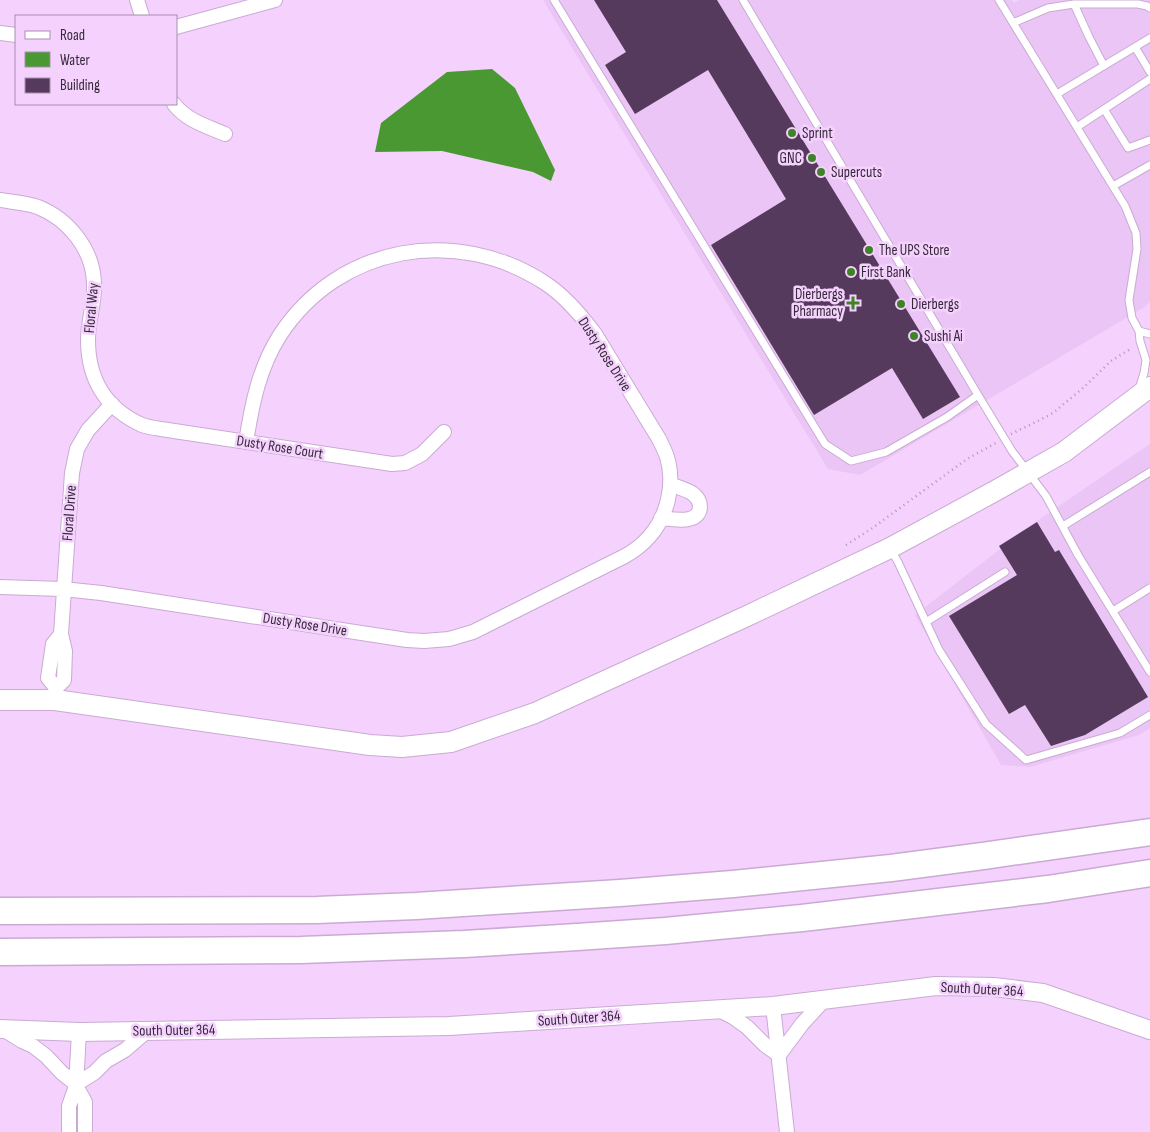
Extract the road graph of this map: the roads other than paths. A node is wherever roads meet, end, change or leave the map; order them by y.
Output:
1 (138, 0) edge
2 (274, 0) edge
3 (554, 0) edge
4 (743, 0) edge
5 (998, 0) edge
6 (1074, 4) junction
7 (1150, 8) edge
8 (142, 15) edge
9 (1013, 23) junction
10 (178, 26) edge
11 (0, 33) edge
12 (15, 35) edge
13 (1150, 38) edge
14 (1135, 47) junction
15 (1104, 66) junction
16 (1150, 72) edge
17 (1150, 80) edge
18 (1056, 94) junction
19 (175, 105) edge
20 (1104, 109) junction
21 (1077, 127) junction
22 (225, 134) dead end
23 (1150, 140) edge
24 (1150, 165) edge
25 (1113, 186) junction
26 (0, 200) edge
27 (1139, 331) junction
28 (1150, 334) edge
29 (978, 395) junction
30 (1143, 395) edge
31 (112, 404) junction
32 (444, 432) dead end
33 (246, 442) junction
34 (1028, 472) junction
35 (1150, 472) edge
36 (670, 484) junction
37 (661, 518) junction
38 (1062, 526) junction
39 (890, 548) junction
40 (1005, 572) dead end
41 (0, 587) edge
42 (1150, 588) edge
43 (63, 589) junction
44 (1113, 611) junction
45 (926, 622) junction
46 (1150, 672) edge
47 (55, 694) junction
48 (0, 700) edge
49 (1150, 715) edge
50 (1150, 818) edge
51 (1150, 832) edge
52 (983, 856) junction
53 (1150, 873) edge
54 (1048, 889) junction
55 (1150, 892) edge
56 (0, 911) edge
57 (0, 952) edge
58 (824, 1000) junction
59 (773, 1006) junction
60 (717, 1010) junction
61 (1, 1029) edge
62 (1150, 1030) edge
63 (148, 1031) junction
64 (78, 1032) junction
65 (779, 1054) junction
66 (76, 1085) junction
67 (69, 1132) edge
68 (85, 1132) edge
69 (787, 1132) edge

1 - 8 street
2 - 10 street
3 - 29 lane
4 - 29 lane
5 - 9 lane
6 - 7 lane
6 - 9 lane
6 - 15 lane
9 - 18 lane
11 - 12 street
13 - 14 lane
14 - 15 lane
14 - 16 lane
15 - 18 lane
17 - 20 lane
18 - 21 lane
19 - 22 street
20 - 21 lane
20 - 23 lane
21 - 25 lane
24 - 25 lane
25 - 27 lane
26 - 31 street, Floral Way
27 - 28 lane
27 - 30 lane
29 - 34 lane
30 - 34 main road
31 - 33 street, Dusty Rose Court
31 - 43 street, Floral Drive
32 - 33 street, Dusty Rose Court
33 - 36 street, Dusty Rose Drive
34 - 38 lane
34 - 39 main road
35 - 38 lane
36 - 37 street, Dusty Rose Drive
36 - 37 street
37 - 43 street, Dusty Rose Drive
38 - 44 lane
39 - 45 lane
39 - 47 main road
40 - 45 lane
41 - 43 street, Dusty Rose Drive
42 - 44 lane
43 - 47 street, Floral Drive
44 - 46 lane
45 - 49 lane
47 - 48 main road
50 - 52 highway
51 - 52 highway
52 - 56 highway
53 - 54 highway
54 - 55 highway
54 - 57 highway
58 - 59 street, South Outer 364
58 - 62 street, South Outer 364
58 - 65 street
59 - 60 street, South Outer 364
59 - 65 street
60 - 63 street, South Outer 364
60 - 65 street
61 - 64 street, South Outer 364
61 - 66 street
63 - 64 street, South Outer 364
63 - 66 street
64 - 66 street
65 - 69 street
66 - 67 street
66 - 68 street

